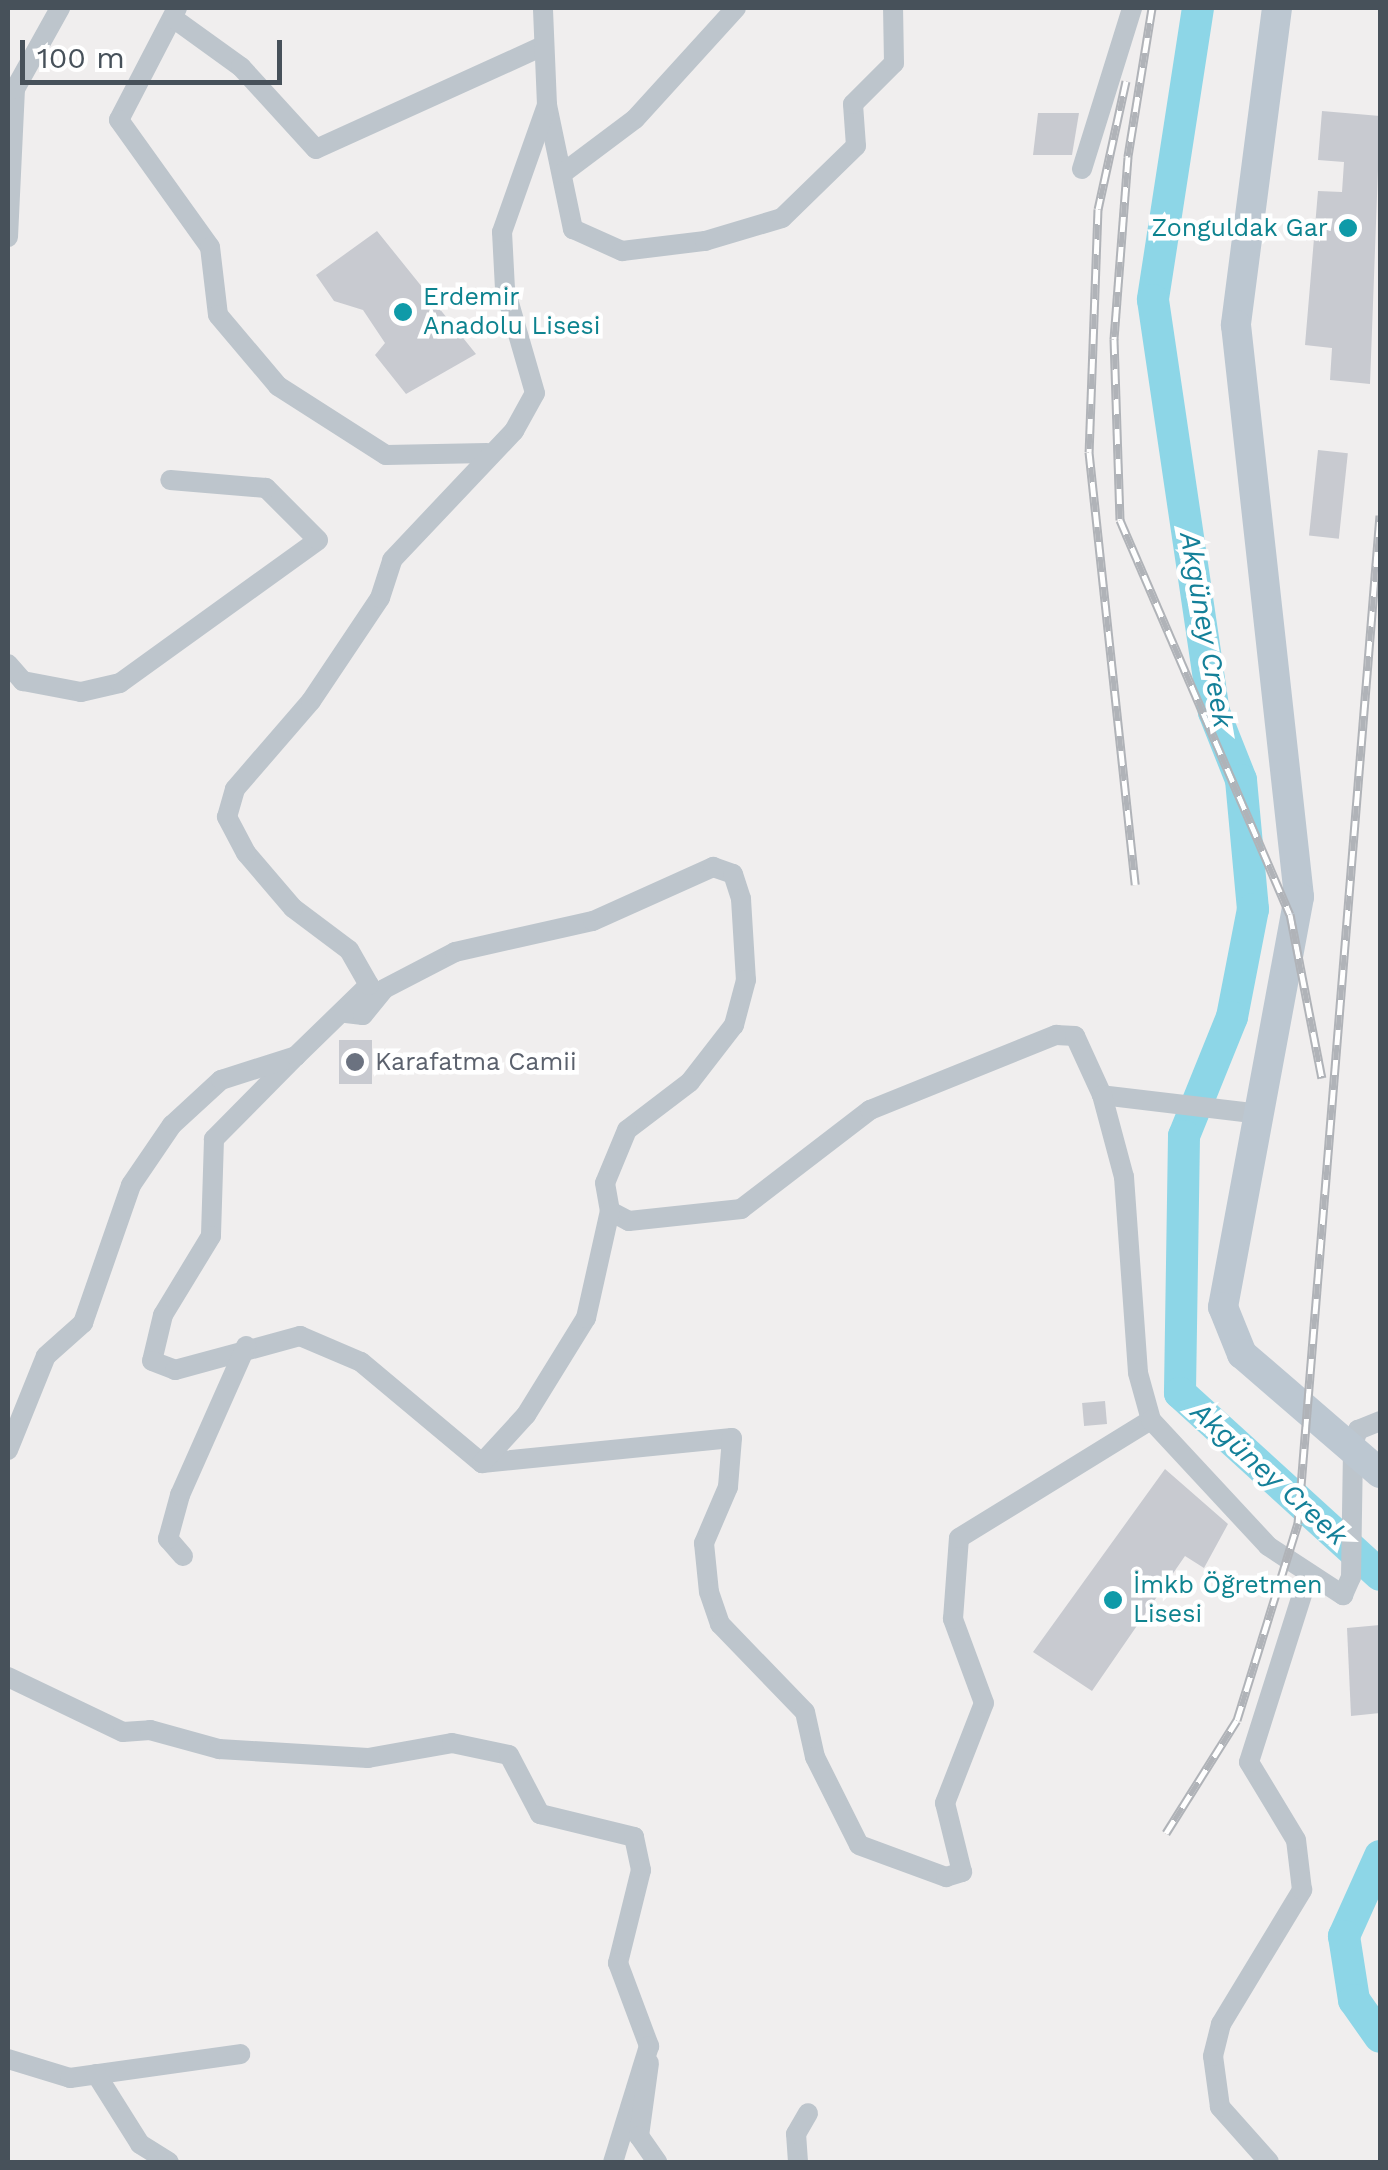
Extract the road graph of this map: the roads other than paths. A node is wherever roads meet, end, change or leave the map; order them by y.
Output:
1 (60, 8) edge
2 (543, 8) edge
3 (736, 8) edge
4 (893, 8) edge
5 (1132, 8) edge
6 (1277, 8) edge
7 (175, 12) edge
8 (541, 46) junction
9 (547, 105) junction
10 (10, 125) edge
11 (1082, 169) dead end
12 (563, 173) junction
13 (8, 237) edge
14 (486, 453) junction
15 (170, 480) dead end
16 (8, 664) edge
17 (346, 1013) junction
18 (296, 1056) junction
19 (1102, 1095) junction
20 (1252, 1114) junction
21 (610, 1211) junction
22 (246, 1346) junction
23 (1151, 1420) junction
24 (1380, 1421) edge
25 (1353, 1445) junction
26 (8, 1450) edge
27 (482, 1462) junction
28 (1380, 1473) edge
29 (183, 1556) dead end
30 (1307, 1579) junction
31 (8, 1677) edge
32 (650, 2046) junction
33 (240, 2054) dead end
34 (8, 2060) edge
35 (96, 2074) junction
36 (808, 2113) dead end
37 (169, 2162) edge
38 (613, 2162) edge
39 (657, 2162) edge
40 (798, 2162) edge
41 (1269, 2162) edge

1 - 10 street
2 - 8 street
3 - 12 street
4 - 12 street
5 - 11 street
6 - 20 street
7 - 8 street
7 - 14 street
8 - 9 street
9 - 12 street
9 - 14 street
10 - 13 street
14 - 17 street
15 - 16 street
17 - 18 street
17 - 21 street
18 - 22 street
18 - 26 street
19 - 20 street
19 - 21 street
19 - 23 street
20 - 25 street
21 - 27 street
22 - 27 street
22 - 29 street
23 - 27 street
23 - 30 street
24 - 25 street
25 - 28 street
25 - 30 street
30 - 41 street
31 - 32 street
32 - 38 street
32 - 39 street
33 - 35 street
34 - 35 street
35 - 37 street
36 - 40 street

